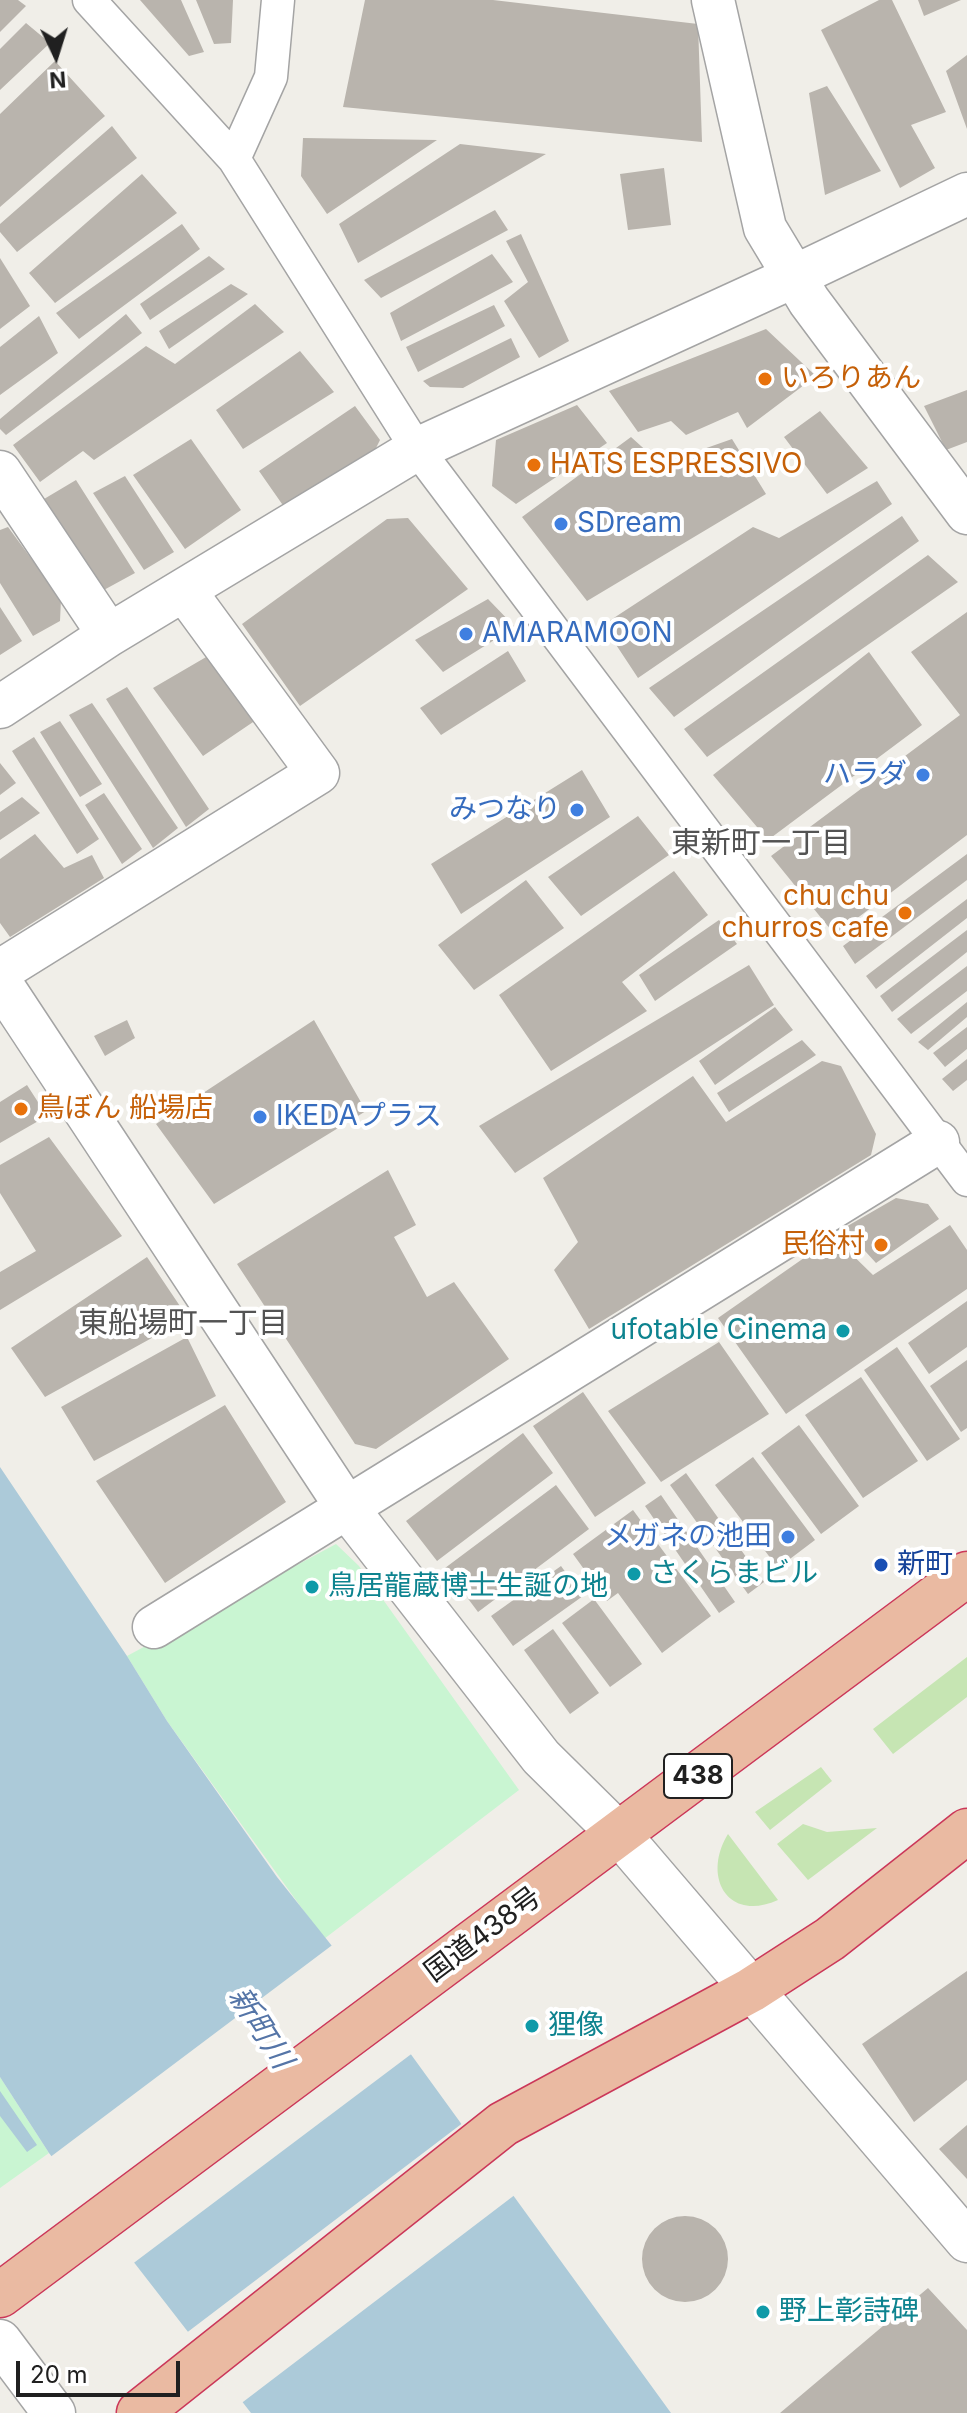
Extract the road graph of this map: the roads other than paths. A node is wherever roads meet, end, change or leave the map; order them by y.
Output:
1 (89, 0) edge
2 (278, 0) edge
3 (713, 0) edge
4 (234, 159) junction
5 (967, 194) edge
6 (795, 276) junction
7 (417, 449) junction
8 (0, 472) edge
9 (967, 513) edge
10 (184, 590) junction
11 (109, 635) junction
12 (0, 707) edge
13 (0, 971) edge
14 (0, 982) edge
15 (956, 1157) edge
16 (347, 1508) junction
17 (967, 1574) edge
18 (154, 1627) dead end
19 (967, 1831) edge
20 (619, 1834) junction
21 (751, 1990) junction
22 (967, 2241) edge
23 (0, 2295) edge
24 (0, 2341) edge
25 (142, 2411) edge
26 (54, 2413) edge

1 - 4 street
2 - 4 street
3 - 6 street
4 - 7 street
5 - 6 street
6 - 7 street
6 - 9 street
7 - 10 street
7 - 15 street
8 - 11 street
10 - 11 street
10 - 13 street
11 - 12 street
14 - 16 street
15 - 16 street
16 - 18 street
16 - 20 street
17 - 20 highway, 国道438号 / 438
19 - 21 highway
20 - 21 street
20 - 23 highway, 国道438号 / 438
21 - 22 street
21 - 25 highway
24 - 26 street

